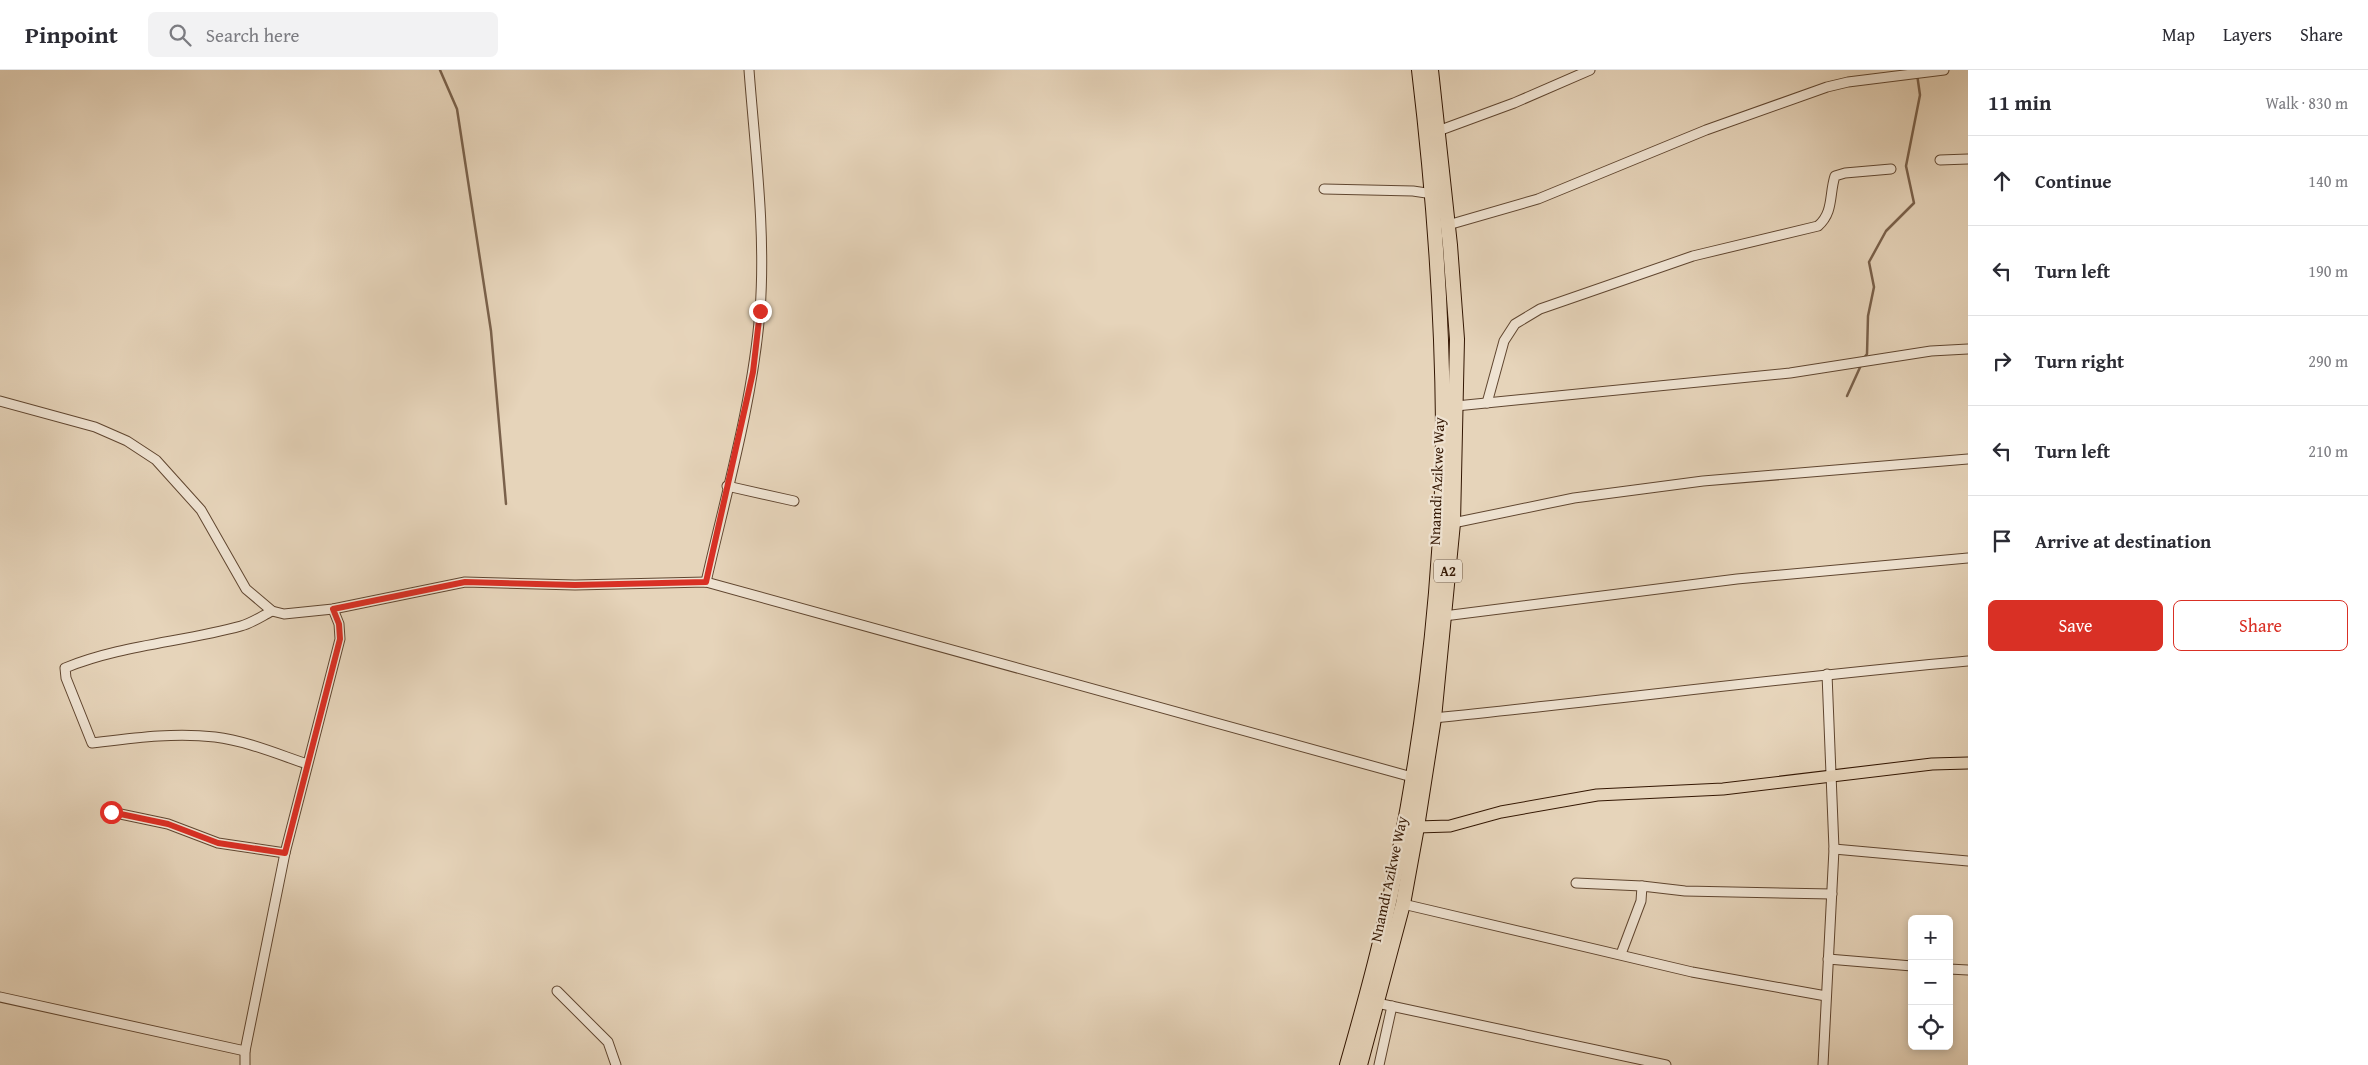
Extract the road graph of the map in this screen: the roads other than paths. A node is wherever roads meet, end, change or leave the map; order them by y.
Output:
1 (749, 70) edge
2 (1419, 70) edge
3 (1431, 70) edge
4 (1590, 70) edge
5 (1944, 70) edge
6 (1438, 131) junction
7 (1968, 159) edge
8 (1940, 160) dead end
9 (1891, 170) dead end
10 (1324, 189) dead end
11 (1432, 194) junction
12 (1448, 225) junction
13 (1968, 349) edge
14 (0, 401) edge
15 (1487, 403) junction
16 (1456, 406) junction
17 (1968, 459) edge
18 (727, 486) junction
19 (794, 501) dead end
20 (1453, 523) junction
21 (1968, 558) edge
22 (706, 582) junction
23 (333, 609) junction
24 (272, 611) junction
25 (1444, 616) junction
26 (1968, 661) edge
27 (1827, 674) junction
28 (1434, 718) junction
29 (1968, 763) edge
30 (308, 764) junction
31 (1831, 776) junction
32 (1412, 777) junction
33 (111, 812) dead end
34 (1417, 827) junction
35 (1834, 849) junction
36 (285, 853) junction
37 (1968, 862) edge
38 (1576, 883) dead end
39 (1642, 886) junction
40 (1832, 894) junction
41 (1403, 904) junction
42 (1621, 954) junction
43 (1828, 959) junction
44 (1908, 966) edge
45 (1953, 969) edge
46 (1968, 970) edge
47 (557, 991) dead end
48 (1826, 996) junction
49 (0, 997) edge
50 (1377, 1003) junction
51 (1392, 1006) junction
52 (245, 1051) junction
53 (245, 1065) edge
54 (616, 1065) edge
55 (1347, 1065) edge
56 (1360, 1065) edge
57 (1379, 1065) edge
58 (1666, 1065) edge
59 (1823, 1065) edge

1 - 18 street
2 - 11 highway, Nnamdi Azikwe Way / A2
3 - 6 highway, Nnamdi Azikwe Way / A2
4 - 6 street
5 - 12 street
6 - 12 highway, Nnamdi Azikwe Way / A2
7 - 8 street
9 - 15 street
10 - 11 street
11 - 32 highway, Nnamdi Azikwe Way / A2
12 - 16 highway, Nnamdi Azikwe Way / A2
13 - 15 street
14 - 24 street
15 - 16 street
16 - 20 highway, Nnamdi Azikwe Way / A2
17 - 20 street
18 - 19 street
18 - 22 street
20 - 25 highway, Nnamdi Azikwe Way / A2
21 - 25 street
22 - 23 street
22 - 32 street
23 - 24 street
23 - 30 street
24 - 30 street
25 - 28 highway, Nnamdi Azikwe Way / A2
26 - 27 street
27 - 28 street
27 - 31 street
28 - 34 highway, Nnamdi Azikwe Way / A2
29 - 31 main road
30 - 36 street
31 - 34 main road
31 - 35 street
32 - 55 highway, Nnamdi Azikwe Way / A2
33 - 36 street
34 - 41 highway, Nnamdi Azikwe Way / A2
35 - 37 street
35 - 40 street
36 - 52 street
38 - 39 street
39 - 40 street
39 - 42 street
40 - 43 street
41 - 42 street
41 - 50 highway, Nnamdi Azikwe Way / A2
42 - 48 street
43 - 44 street
43 - 48 street
45 - 46 street
47 - 54 street
48 - 59 street
49 - 52 street
50 - 51 street
50 - 56 highway, Nnamdi Azikwe Way / A2
51 - 57 street
51 - 58 street
52 - 53 street

